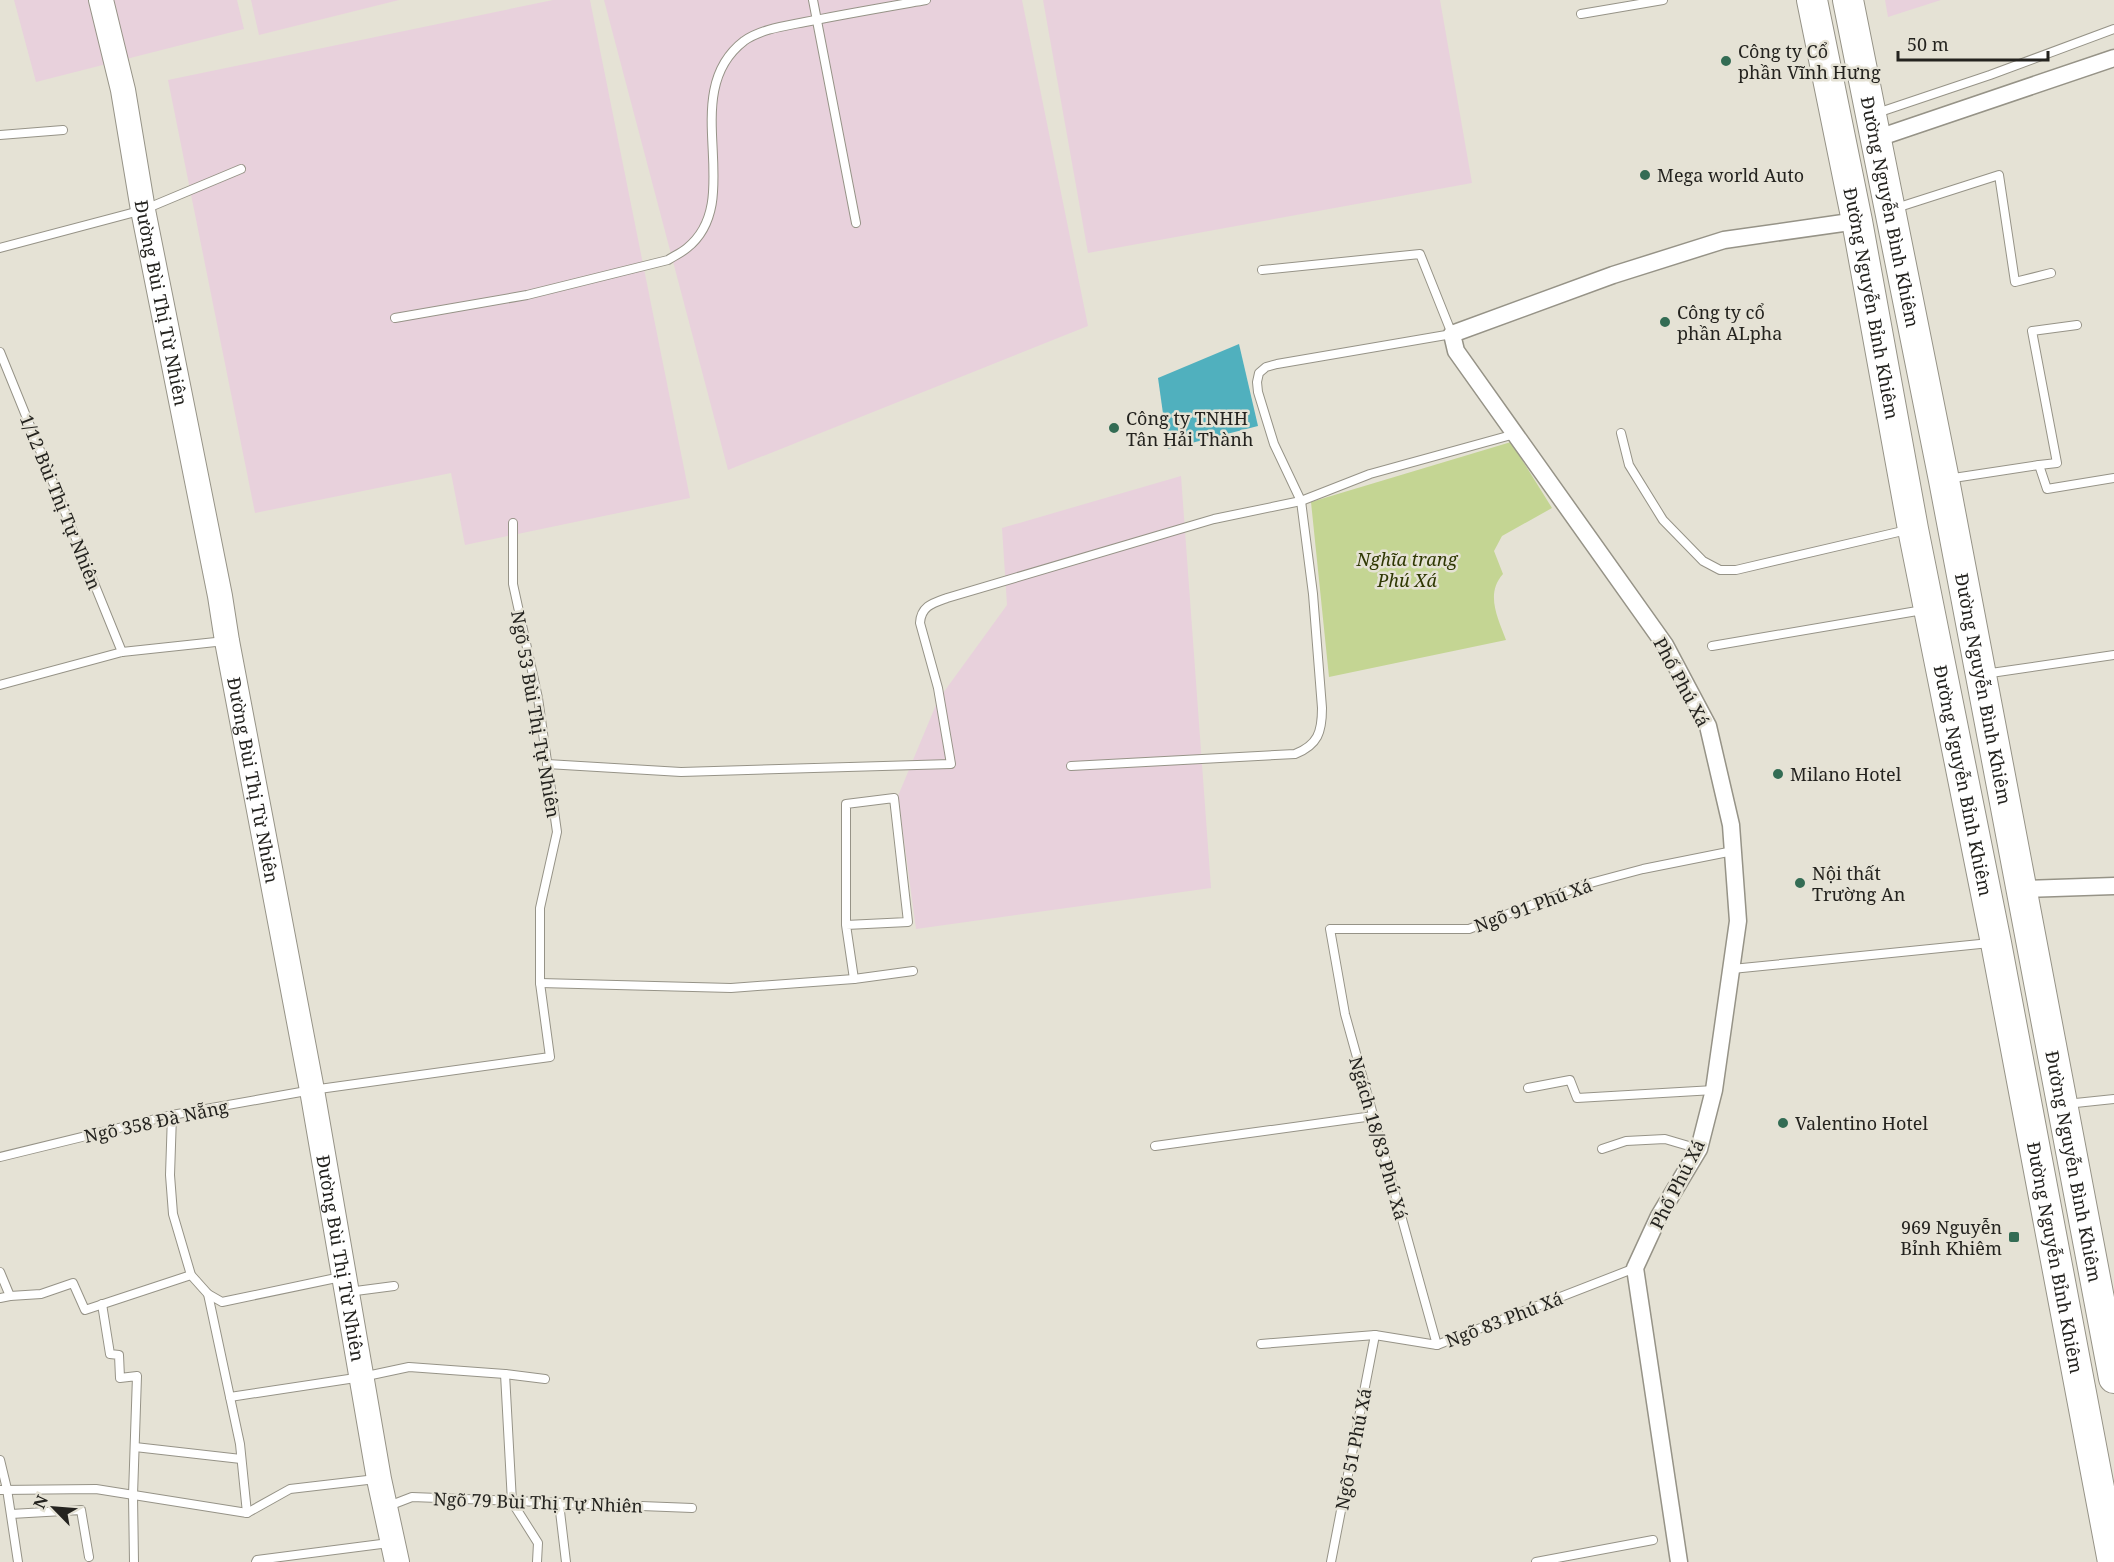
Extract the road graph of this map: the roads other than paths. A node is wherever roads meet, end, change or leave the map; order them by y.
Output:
1 (101, 0) edge
2 (813, 0) edge
3 (926, 0) edge
4 (1663, 0) edge
5 (1812, 0) edge
6 (1848, 0) edge
7 (1581, 14) dead end
8 (817, 20) junction
9 (2114, 30) edge
10 (2114, 58) edge
11 (1873, 127) junction
12 (63, 130) dead end
13 (0, 135) edge
14 (241, 169) dead end
15 (143, 210) junction
16 (1889, 210) junction
17 (1857, 220) junction
18 (856, 223) dead end
19 (0, 248) edge
20 (1262, 270) dead end
21 (2051, 273) dead end
22 (395, 318) dead end
23 (2077, 325) dead end
24 (1452, 334) junction
25 (0, 352) edge
26 (1621, 433) dead end
27 (1515, 434) junction
28 (2039, 465) junction
29 (2114, 478) edge
30 (1944, 480) junction
31 (1302, 501) junction
32 (513, 523) dead end
33 (1913, 528) junction
34 (1929, 609) junction
35 (227, 641) junction
36 (1712, 646) dead end
37 (122, 652) junction
38 (2114, 655) edge
39 (1981, 674) junction
40 (0, 686) edge
41 (547, 764) junction
42 (1071, 766) dead end
43 (1733, 851) junction
44 (2114, 886) edge
45 (2022, 889) junction
46 (846, 925) junction
47 (1330, 928) joint
48 (1996, 943) junction
49 (1732, 969) junction
50 (913, 971) dead end
51 (854, 979) junction
52 (540, 983) junction
53 (1528, 1088) dead end
54 (312, 1090) junction
55 (1714, 1090) junction
56 (2114, 1099) edge
57 (2063, 1105) junction
58 (172, 1115) junction
59 (1373, 1116) junction
60 (1155, 1146) dead end
61 (1602, 1149) dead end
62 (1699, 1149) junction
63 (0, 1157) edge
64 (1635, 1268) junction
65 (0, 1272) edge
66 (191, 1275) junction
67 (346, 1285) junction
68 (394, 1286) dead end
69 (208, 1294) junction
70 (10, 1296) junction
71 (0, 1298) edge
72 (102, 1305) junction
73 (1375, 1335) junction
74 (1261, 1344) dead end
75 (1437, 1345) junction
76 (505, 1374) junction
77 (362, 1377) junction
78 (2114, 1378) edge
79 (545, 1379) dead end
80 (230, 1397) junction
81 (135, 1447) junction
82 (241, 1459) junction
83 (0, 1460) edge
84 (380, 1479) junction
85 (3, 1489) edge
86 (133, 1495) junction
87 (512, 1502) junction
88 (559, 1503) junction
89 (385, 1507) junction
90 (692, 1508) dead end
91 (248, 1513) junction
92 (11, 1514) junction
93 (1653, 1540) dead end
94 (395, 1552) edge
95 (89, 1557) dead end
96 (18, 1562) edge
97 (134, 1562) edge
98 (256, 1562) edge
99 (537, 1562) edge
100 (566, 1562) edge
101 (1331, 1562) edge
102 (1536, 1562) edge
103 (1679, 1562) edge
104 (2113, 1562) edge

1 - 15 street, Đường Bùi Thị Từ Nhiên
2 - 8 lane
3 - 8 lane
4 - 7 lane
5 - 17 highway, Đường Nguyễn Bỉnh Khiêm
6 - 11 highway, Đường Nguyễn Bình Khiêm
8 - 18 lane
8 - 22 lane
9 - 11 lane
10 - 11 street
11 - 16 highway, Đường Nguyễn Bình Khiêm
12 - 13 lane
14 - 15 lane
15 - 19 lane
15 - 35 street, Đường Bùi Thị Từ Nhiên
16 - 17 highway
16 - 21 lane
16 - 30 highway, Đường Nguyễn Bình Khiêm
17 - 24 street
17 - 33 highway, Đường Nguyễn Bỉnh Khiêm
20 - 24 lane
23 - 28 lane
24 - 27 street, Phố Phú Xá
24 - 31 lane
25 - 37 lane, 1/12 Bùi Thị Tự Nhiên
26 - 33 lane
27 - 31 lane
27 - 43 street, Phố Phú Xá
28 - 29 lane
28 - 30 lane
30 - 39 highway, Đường Nguyễn Bình Khiêm
31 - 41 lane
31 - 42 lane
32 - 41 lane, Ngõ 53 Bùi Thị Tự Nhiên
33 - 34 highway, Đường Nguyễn Bỉnh Khiêm
34 - 36 lane
34 - 48 highway, Đường Nguyễn Bỉnh Khiêm
35 - 37 lane
35 - 54 street, Đường Bùi Thị Từ Nhiên
37 - 40 lane
38 - 39 lane
39 - 45 highway, Đường Nguyễn Bình Khiêm
41 - 52 lane, Ngõ 53 Bùi Thị Tự Nhiên
43 - 47 lane, Ngõ 91 Phú Xá
43 - 49 street, Phố Phú Xá
44 - 45 street
45 - 57 highway, Đường Nguyễn Bình Khiêm
46 - 46 lane
46 - 51 lane
47 - 59 lane, Ngách 18/83 Phú Xá
48 - 49 lane
48 - 104 highway, Đường Nguyễn Bỉnh Khiêm
49 - 55 street, Phố Phú Xá
50 - 51 lane
51 - 52 lane
52 - 54 lane, Ngõ 53 Bùi Thị Tự Nhiên
53 - 55 lane
54 - 58 lane, Ngõ 358 Đà Nẵng
54 - 67 street, Đường Bùi Thị Từ Nhiên
55 - 62 street, Phố Phú Xá
56 - 57 lane
57 - 78 highway, Đường Nguyễn Bình Khiêm
58 - 63 lane, Ngõ 358 Đà Nẵng
58 - 66 lane
59 - 60 lane
59 - 75 lane, Ngách 18/83 Phú Xá
61 - 62 lane
62 - 64 street, Phố Phú Xá
64 - 75 lane, Ngõ 83 Phú Xá
64 - 103 street
65 - 70 lane
66 - 69 lane
66 - 72 lane
67 - 68 lane
67 - 69 lane
67 - 77 street, Đường Bùi Thị Từ Nhiên
69 - 80 lane
70 - 71 lane
70 - 72 lane
72 - 81 lane
73 - 74 lane, Ngõ 83 Phú Xá
73 - 75 lane, Ngõ 83 Phú Xá
73 - 101 lane, Ngõ 51 Phú Xá
76 - 77 lane
76 - 79 lane
76 - 87 lane
77 - 80 lane
77 - 84 street, Đường Bùi Thị Từ Nhiên
80 - 82 lane
81 - 82 lane
81 - 86 lane
82 - 91 lane
83 - 85 lane
84 - 89 street, Đường Bùi Thị Từ Nhiên
84 - 91 lane
85 - 86 lane
85 - 92 lane
86 - 91 lane
86 - 97 lane
87 - 88 lane, Ngõ 79 Bùi Thị Tự Nhiên
87 - 89 lane, Ngõ 79 Bùi Thị Tự Nhiên
87 - 99 lane
88 - 90 lane, Ngõ 79 Bùi Thị Tự Nhiên
88 - 100 lane
89 - 94 street, Đường Bùi Thị Từ Nhiên
92 - 95 lane
92 - 96 lane
93 - 102 lane
94 - 98 lane

